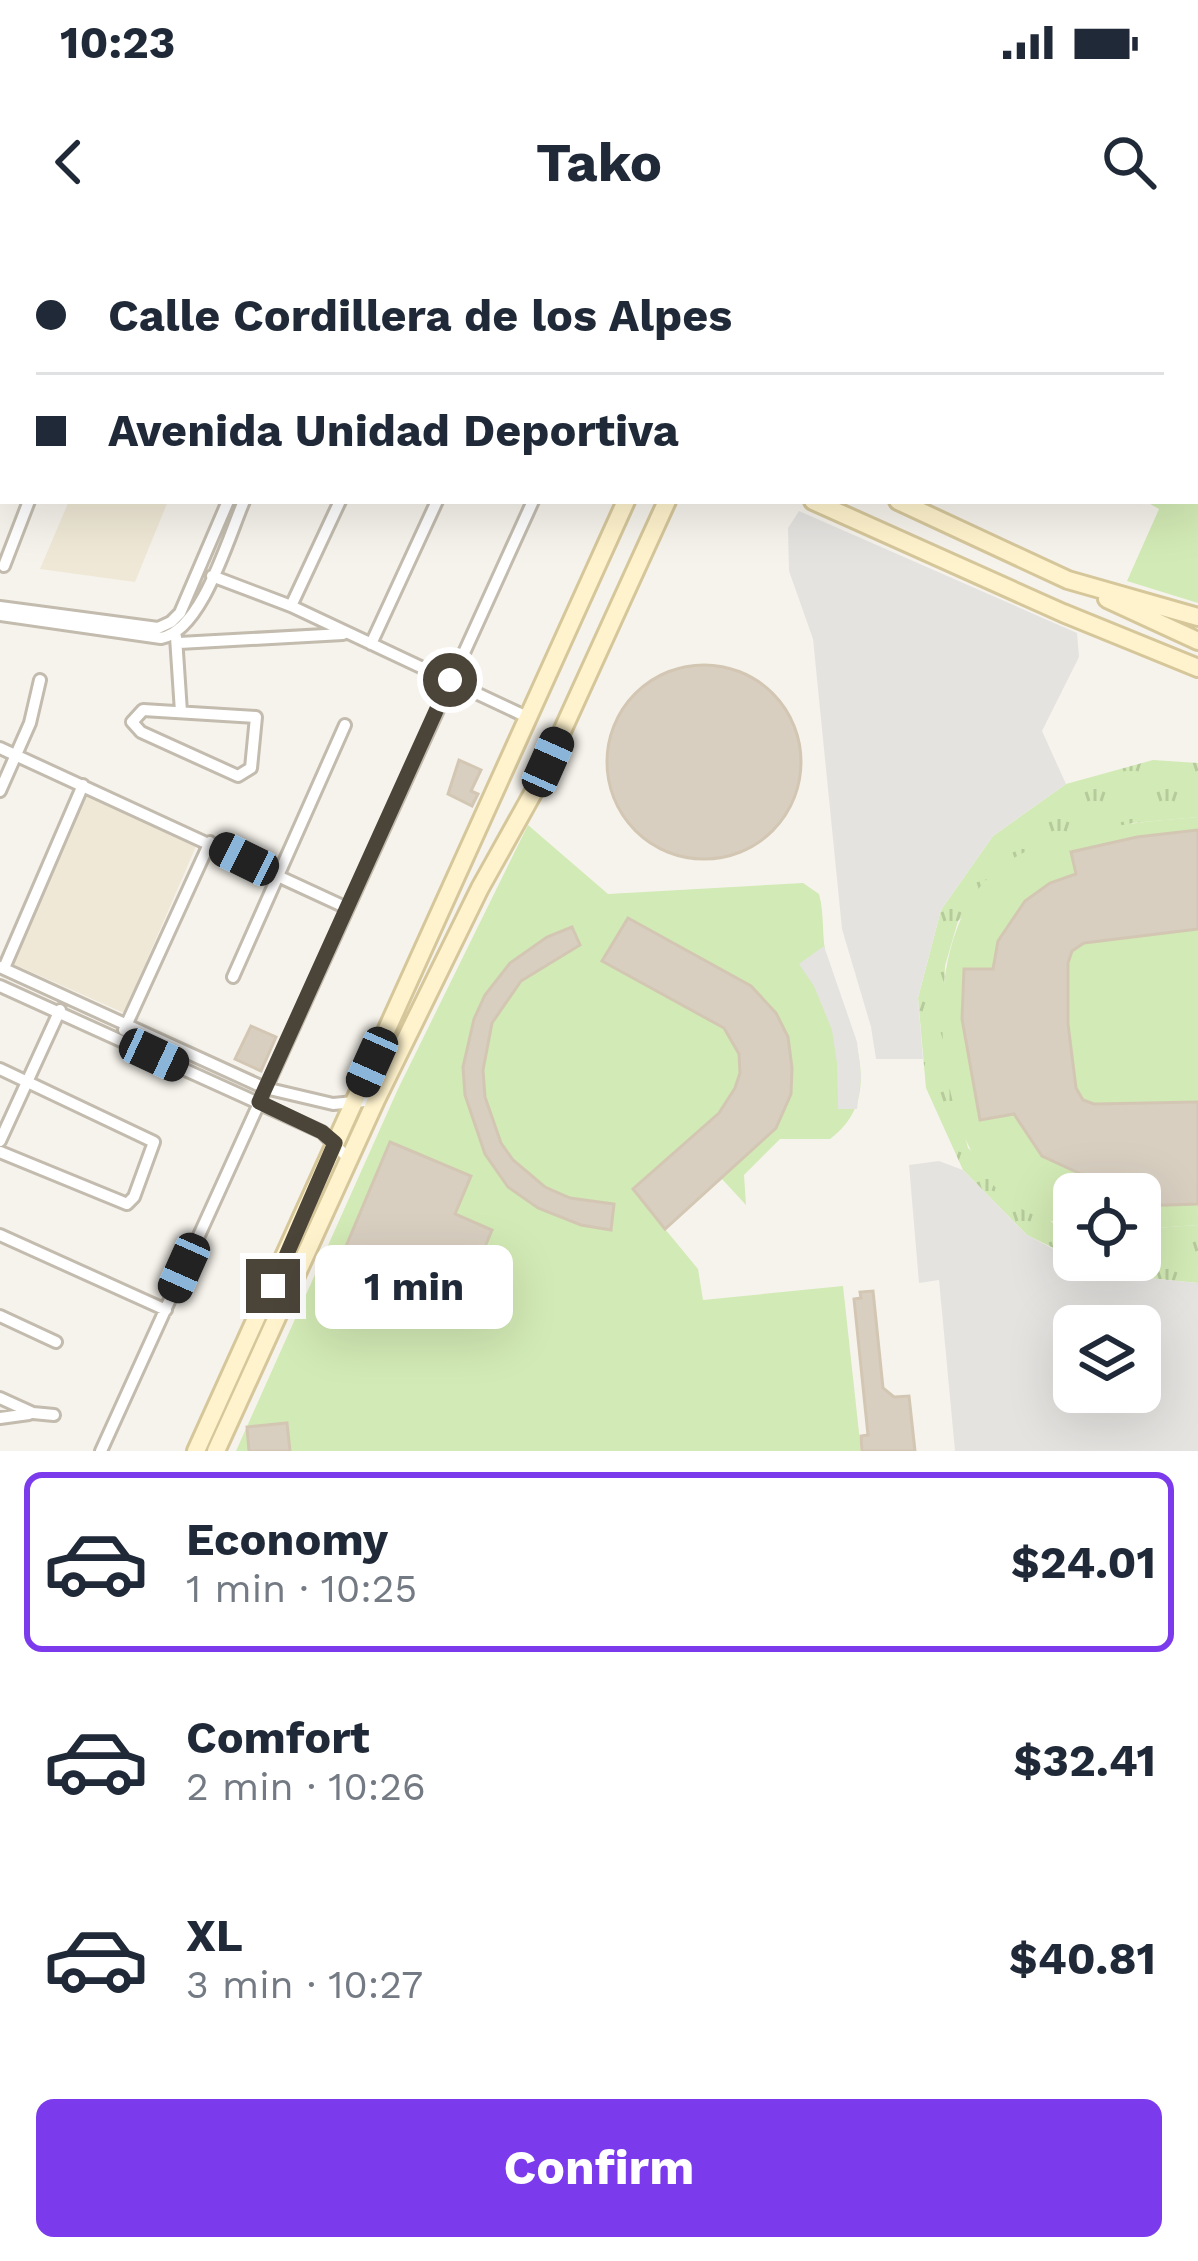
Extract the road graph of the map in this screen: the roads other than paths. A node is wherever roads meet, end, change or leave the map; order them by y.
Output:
1 (28, 504) edge
2 (227, 504) edge
3 (243, 504) edge
4 (339, 504) edge
5 (436, 504) edge
6 (532, 504) edge
7 (625, 504) edge
8 (820, 504) edge
9 (904, 504) edge
10 (662, 506) edge
11 (4, 566) dead end
12 (212, 576) junction
13 (1069, 580) junction
14 (291, 606) junction
15 (0, 611) edge
16 (1198, 617) edge
17 (346, 633) junction
18 (175, 634) junction
19 (1198, 641) edge
20 (371, 644) junction
21 (1198, 668) edge
22 (40, 680) dead end
23 (450, 680) junction
24 (181, 712) junction
25 (527, 717) junction
26 (345, 725) dead end
27 (517, 740) junction
28 (0, 748) edge
29 (16, 755) junction
30 (548, 762) junction
31 (83, 785) junction
32 (0, 791) edge
33 (210, 842) junction
34 (278, 874) junction
35 (347, 908) junction
36 (2, 968) edge
37 (233, 977) dead end
38 (0, 986) edge
39 (67, 996) junction
40 (58, 1012) junction
41 (127, 1024) junction
42 (120, 1040) junction
43 (0, 1069) edge
44 (27, 1082) junction
45 (265, 1088) junction
46 (376, 1100) junction
47 (259, 1102) junction
48 (353, 1104) junction
49 (333, 1105) junction
50 (328, 1138) junction
51 (0, 1142) edge
52 (0, 1152) edge
53 (349, 1160) junction
54 (0, 1235) edge
55 (166, 1310) junction
56 (0, 1316) edge
57 (56, 1342) dead end
58 (0, 1398) edge
59 (32, 1413) junction
60 (55, 1415) dead end
61 (0, 1418) edge
62 (101, 1451) edge
63 (196, 1451) edge
64 (216, 1451) edge

1 - 11 street
2 - 18 street
3 - 12 street
4 - 14 street
5 - 20 street
6 - 23 street
7 - 25 street
8 - 21 street
9 - 13 street
10 - 30 street
12 - 14 street
12 - 18 street
13 - 16 street
13 - 19 street
14 - 17 street
15 - 18 street
17 - 18 street
17 - 20 street
18 - 24 street
20 - 23 street
22 - 29 street
23 - 25 street
23 - 35 street
24 - 24 street
25 - 27 street
26 - 34 street
27 - 30 street
27 - 48 street
28 - 29 street
29 - 31 street
29 - 32 street
30 - 46 street
31 - 33 street
31 - 36 street
33 - 34 street
33 - 41 street
34 - 35 street
34 - 37 street
35 - 45 street
36 - 39 street
38 - 40 street
39 - 40 street
39 - 41 street
40 - 42 street
40 - 44 street
41 - 42 street
41 - 45 street
42 - 47 street
43 - 44 street
44 - 51 street
44 - 52 street
45 - 47 street
45 - 49 street
46 - 48 street
46 - 53 street
47 - 50 street
47 - 55 street
48 - 49 street
48 - 50 street
49 - 50 street
50 - 53 street
50 - 63 street
53 - 64 street
54 - 55 street
55 - 62 street
56 - 57 street
58 - 59 street
59 - 60 street
59 - 61 street

